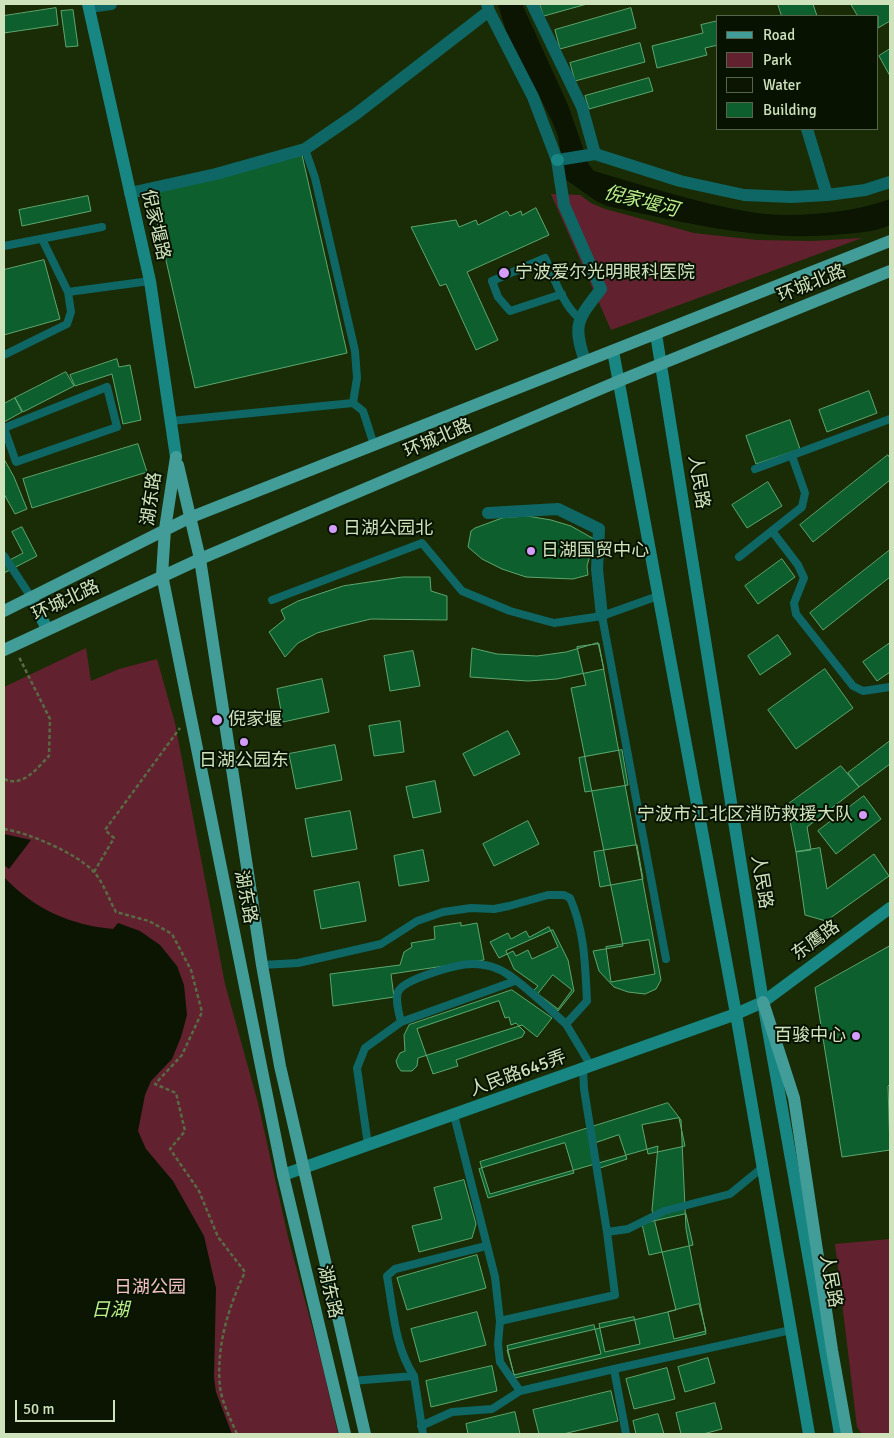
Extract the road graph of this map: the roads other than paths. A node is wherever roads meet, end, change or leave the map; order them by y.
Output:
1 (111, 4) edge
2 (532, 4) edge
3 (89, 5) edge
4 (488, 7) edge
5 (807, 130) edge
6 (305, 149) junction
7 (595, 154) junction
8 (558, 160) junction
9 (890, 182) edge
10 (130, 193) junction
11 (828, 195) junction
12 (102, 227) dead end
13 (42, 239) junction
14 (890, 241) edge
15 (4, 246) edge
16 (890, 271) edge
17 (150, 281) junction
18 (68, 292) junction
19 (562, 294) junction
20 (579, 318) junction
21 (656, 334) junction
22 (613, 350) junction
23 (4, 355) edge
24 (585, 361) junction
25 (662, 363) junction
26 (618, 381) junction
27 (353, 403) junction
28 (890, 419) edge
29 (171, 421) junction
30 (374, 445) junction
31 (6, 448) edge
32 (792, 456) junction
33 (176, 457) junction
34 (756, 469) dead end
35 (488, 513) dead end
36 (190, 518) junction
37 (165, 529) junction
38 (772, 531) junction
39 (4, 556) edge
40 (739, 557) dead end
41 (200, 559) junction
42 (162, 575) junction
43 (658, 596) junction
44 (31, 597) junction
45 (272, 600) dead end
46 (4, 611) edge
47 (602, 616) junction
48 (46, 629) junction
49 (8, 648) edge
50 (890, 687) edge
51 (890, 908) edge
52 (666, 959) dead end
53 (262, 965) junction
54 (515, 980) junction
55 (762, 1002) junction
56 (736, 1014) junction
57 (401, 1022) junction
58 (566, 1024) junction
59 (587, 1068) junction
60 (454, 1115) junction
61 (368, 1145) junction
62 (762, 1167) junction
63 (303, 1169) junction
64 (283, 1175) junction
65 (607, 1232) junction
66 (486, 1246) junction
67 (500, 1322) junction
68 (791, 1330) junction
69 (614, 1369) junction
70 (414, 1376) junction
71 (352, 1381) junction
72 (520, 1391) junction
73 (422, 1430) edge
74 (345, 1434) edge
75 (365, 1434) edge
76 (623, 1434) edge
77 (809, 1434) edge
78 (840, 1434) edge
79 (847, 1434) edge

1 - 3 street
2 - 7 street
3 - 10 main road, 倪家堰路
4 - 6 street
4 - 8 street
5 - 11 street
6 - 10 street
6 - 27 lane
7 - 8 street
7 - 11 street
8 - 20 street
9 - 11 street
10 - 17 main road, 倪家堰路
12 - 13 lane
13 - 15 lane
13 - 18 lane
14 - 21 main road, 环城北路
16 - 25 main road, 环城北路
17 - 18 lane
17 - 29 main road, 倪家堰路
18 - 23 lane
19 - 19 lane
19 - 20 lane
20 - 24 street
21 - 22 main road, 环城北路
21 - 25 main road, 人民路
22 - 24 main road, 环城北路
22 - 26 main road
24 - 30 main road, 环城北路
25 - 26 main road, 环城北路
25 - 55 main road, 人民路
26 - 41 main road, 环城北路
26 - 43 main road
27 - 29 lane
27 - 30 lane
28 - 32 lane
29 - 33 main road, 倪家堰路
30 - 36 main road, 环城北路
31 - 31 lane
32 - 34 lane
32 - 38 lane
33 - 36 main road, 湖东路
33 - 37 main road, 湖东路
35 - 47 street
36 - 37 main road, 环城北路
36 - 41 main road, 湖东路
37 - 42 main road, 湖东路
37 - 44 main road, 环城北路
38 - 40 lane
38 - 50 lane
39 - 44 lane
41 - 42 main road, 环城北路
41 - 53 main road, 湖东路
42 - 48 main road, 环城北路
42 - 64 main road, 湖东路
43 - 47 lane
43 - 56 main road
44 - 46 main road, 环城北路
44 - 48 main road
45 - 47 lane
47 - 52 lane
48 - 49 main road, 环城北路
51 - 55 main road, 东鹰路
53 - 58 lane
53 - 63 main road, 湖东路
54 - 57 lane
54 - 57 lane
54 - 58 lane
55 - 56 main road, 人民路645弄
55 - 78 main road, 人民路
55 - 79 main road
56 - 59 main road, 人民路645弄
56 - 62 main road
57 - 61 lane
58 - 59 lane
59 - 60 main road, 人民路645弄
59 - 65 lane
60 - 61 main road, 人民路645弄
60 - 66 lane
61 - 63 main road, 人民路645弄
62 - 65 lane
62 - 68 main road
63 - 64 main road, 人民路645弄
63 - 71 main road, 湖东路
64 - 74 main road, 湖东路
65 - 67 lane
66 - 67 lane
66 - 70 lane
67 - 72 lane
68 - 69 lane
68 - 77 main road
69 - 72 lane
69 - 76 lane
70 - 71 lane
70 - 73 lane
71 - 75 main road, 湖东路
72 - 73 lane

